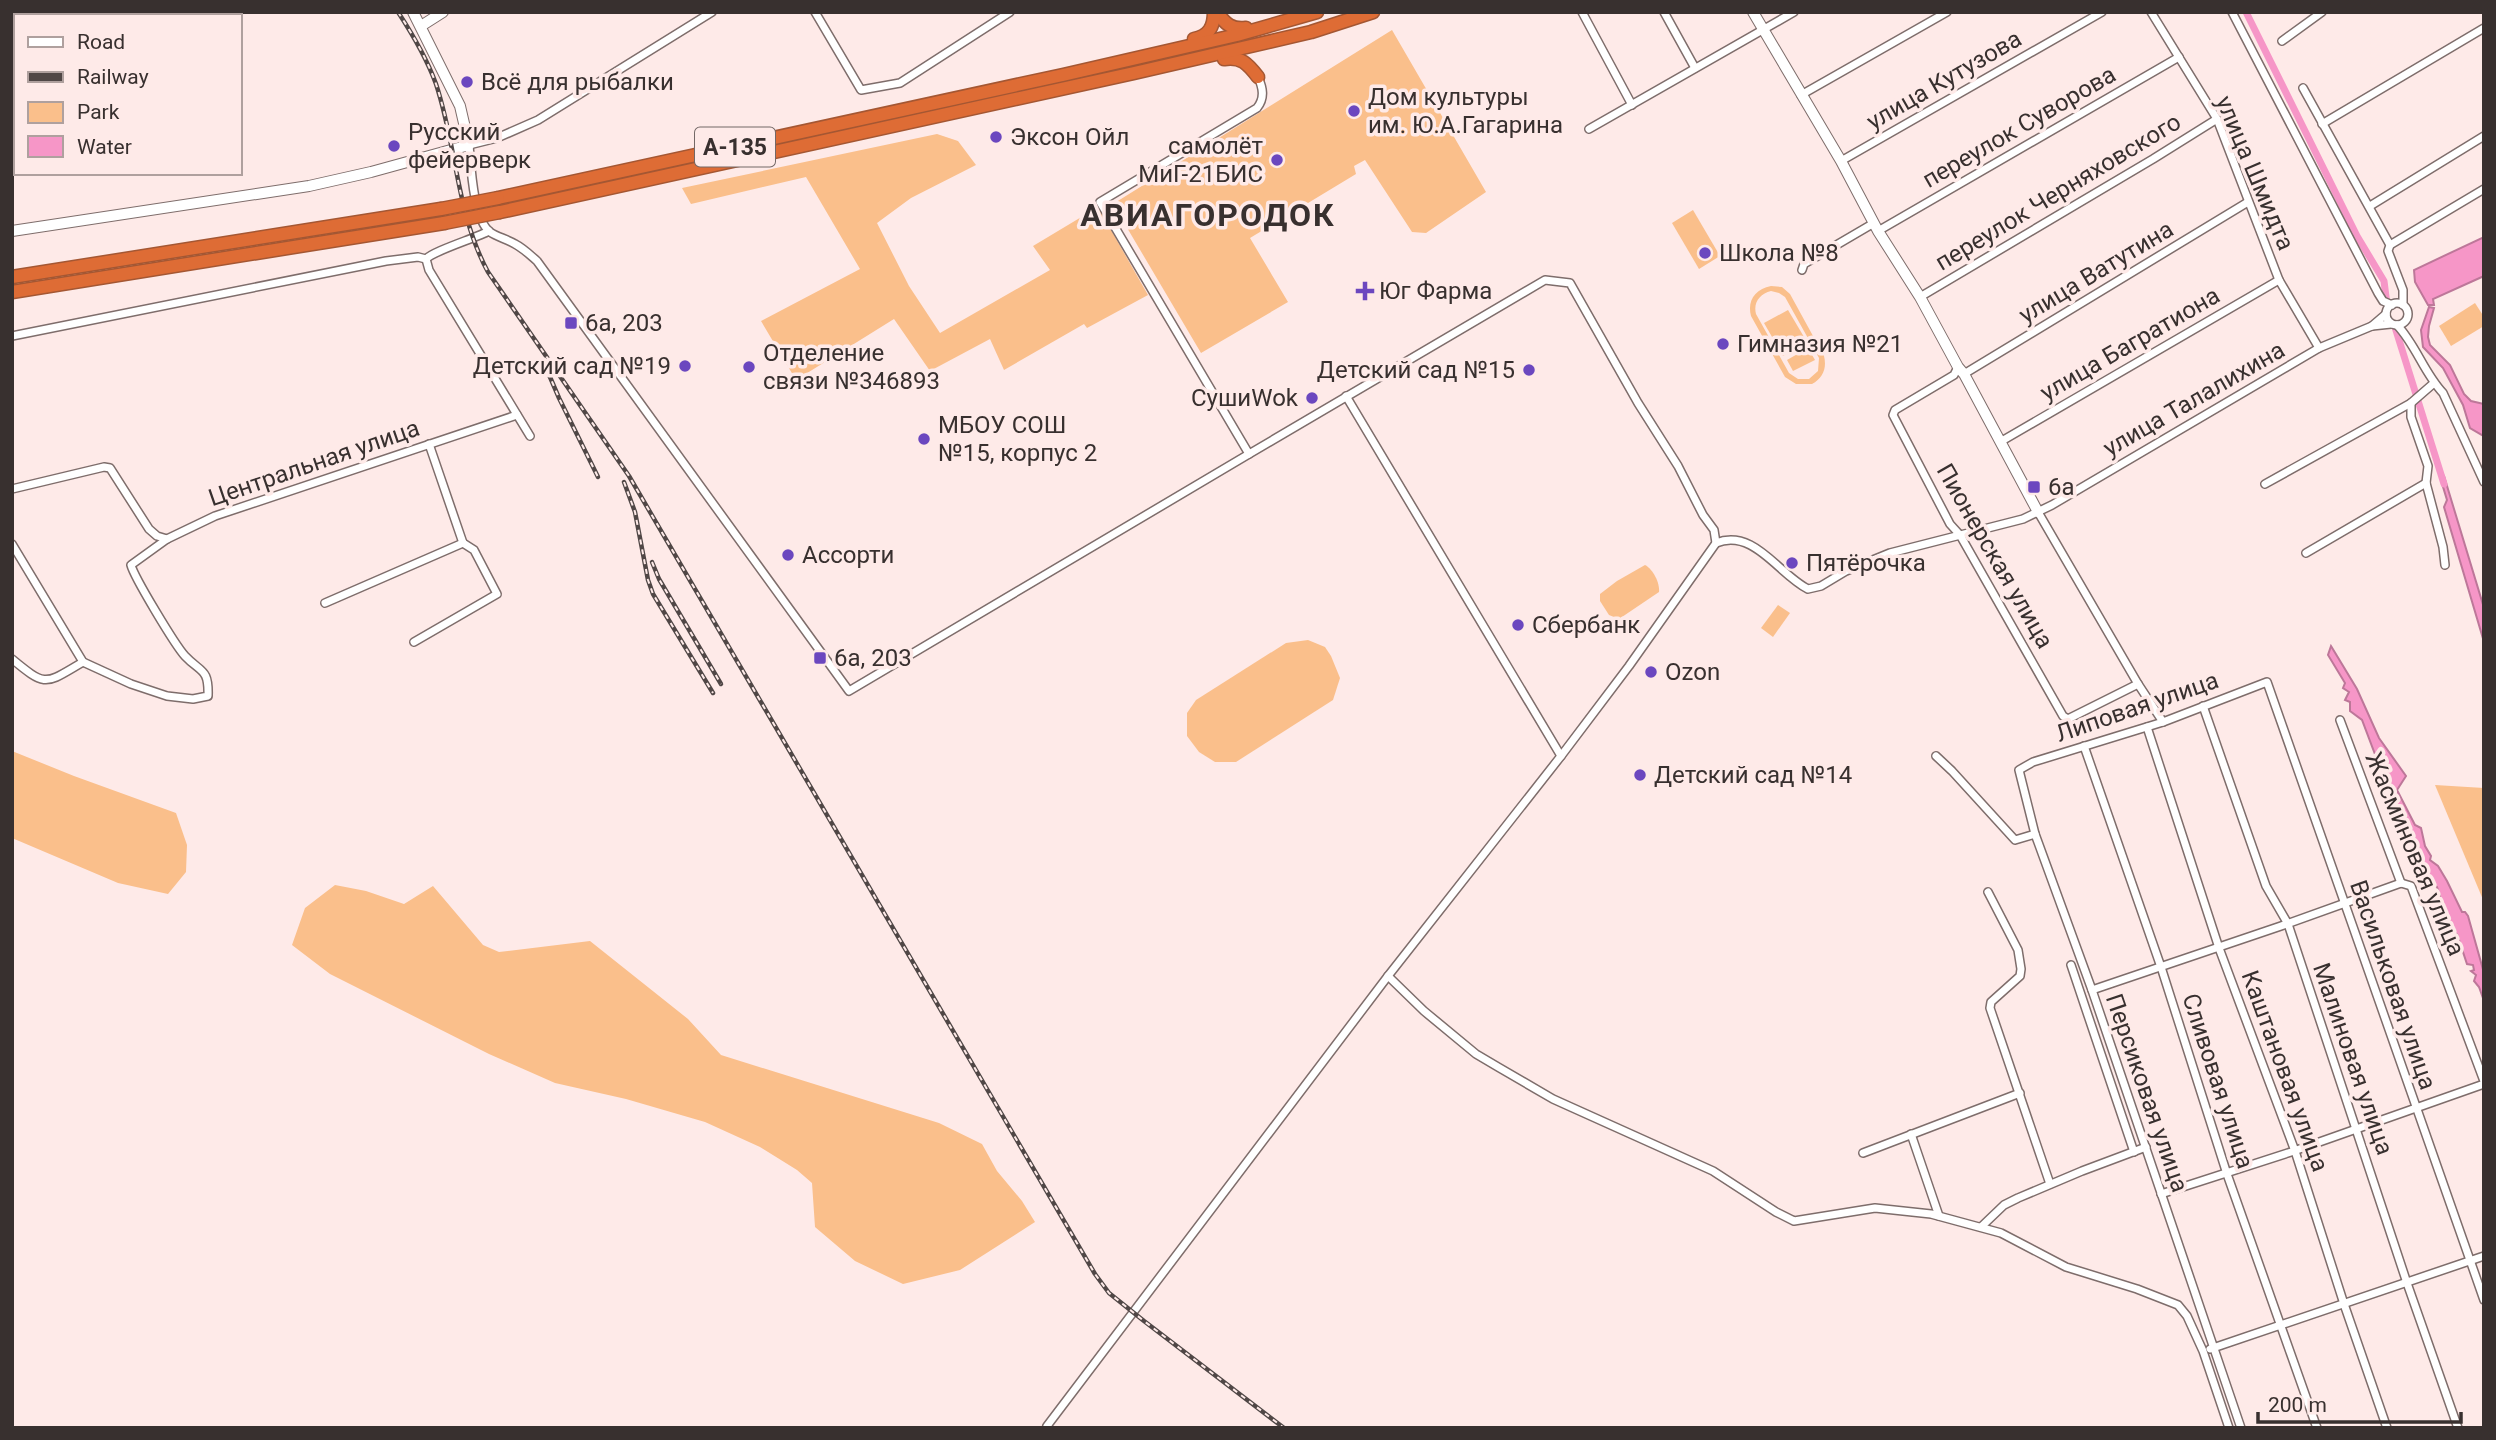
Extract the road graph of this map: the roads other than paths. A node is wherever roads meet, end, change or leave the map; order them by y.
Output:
1 (413, 12) edge
2 (443, 12) edge
3 (712, 12) edge
4 (815, 12) edge
5 (1010, 12) edge
6 (1216, 12) edge
7 (1317, 12) edge
8 (1373, 12) edge
9 (1582, 12) edge
10 (1664, 12) edge
11 (1753, 12) edge
12 (1794, 12) edge
13 (1947, 12) edge
14 (2102, 12) edge
15 (2232, 12) edge
16 (2322, 12) edge
17 (2154, 13) edge
18 (1291, 20) junction
19 (421, 26) junction
20 (2484, 28) edge
21 (1764, 30) junction
22 (1311, 32) junction
23 (2282, 41) dead end
24 (1164, 52) junction
25 (2179, 57) junction
26 (1181, 63) junction
27 (1695, 68) junction
28 (1082, 71) junction
29 (1258, 77) junction
30 (1083, 85) junction
31 (2303, 88) dead end
32 (1801, 95) junction
33 (1632, 105) junction
34 (2217, 119) junction
35 (2322, 124) junction
36 (1589, 129) dead end
37 (2484, 136) edge
38 (469, 145) junction
39 (1841, 161) junction
40 (2484, 190) edge
41 (2248, 202) junction
42 (2370, 206) junction
43 (1876, 227) junction
44 (12, 231) edge
45 (489, 231) junction
46 (2390, 245) junction
47 (426, 259) junction
48 (1802, 270) dead end
49 (12, 277) edge
50 (2279, 280) junction
51 (12, 292) edge
52 (1920, 297) junction
53 (2392, 305) junction
54 (2403, 305) junction
55 (2386, 314) junction
56 (2406, 321) junction
57 (2394, 325) junction
58 (2372, 326) junction
59 (12, 337) edge
60 (2410, 341) junction
61 (2319, 348) junction
62 (1961, 371) junction
63 (2434, 383) junction
64 (1346, 396) junction
65 (2411, 403) junction
66 (517, 415) junction
67 (530, 436) dead end
68 (2000, 442) junction
69 (429, 444) junction
70 (1249, 454) junction
71 (2484, 481) edge
72 (2426, 483) junction
73 (2265, 484) dead end
74 (12, 489) edge
75 (2038, 512) junction
76 (1960, 535) junction
77 (167, 539) junction
78 (463, 543) junction
79 (1716, 543) junction
80 (12, 544) edge
81 (2306, 554) dead end
82 (2445, 565) dead end
83 (325, 603) dead end
84 (414, 642) dead end
85 (12, 659) edge
86 (83, 662) junction
87 (2267, 682) joint
88 (2138, 684) junction
89 (2203, 706) junction
90 (2340, 720) dead end
91 (2163, 722) junction
92 (2147, 727) junction
93 (2084, 746) junction
94 (1561, 756) junction
95 (1936, 756) dead end
96 (2019, 770) joint
97 (2035, 834) junction
98 (2401, 883) junction
99 (1988, 892) dead end
100 (2345, 904) junction
101 (2288, 924) junction
102 (2219, 948) junction
103 (2071, 965) dead end
104 (2161, 967) junction
105 (1388, 976) junction
106 (2092, 990) junction
107 (2484, 1083) edge
108 (2020, 1093) junction
109 (2415, 1107) junction
110 (2357, 1128) junction
111 (1910, 1134) junction
112 (2146, 1147) junction
113 (2295, 1151) junction
114 (2134, 1152) junction
115 (1863, 1153) dead end
116 (2227, 1174) junction
117 (2050, 1184) junction
118 (2161, 1194) junction
119 (1939, 1216) junction
120 (1981, 1227) junction
121 (2484, 1255) edge
122 (2469, 1261) junction
123 (2407, 1283) junction
124 (2484, 1300) edge
125 (2344, 1304) junction
126 (2281, 1326) junction
127 (2213, 1349) junction
128 (2203, 1351) junction
129 (1049, 1428) edge
130 (2229, 1428) edge
131 (2241, 1428) edge
132 (2316, 1428) edge
133 (2387, 1428) edge
134 (2458, 1428) edge

1 - 19 street
2 - 19 street
3 - 38 street
4 - 5 street
6 - 18 highway
6 - 24 highway
7 - 18 highway, А-135
8 - 22 highway, А-135
9 - 33 street
10 - 27 street
11 - 21 street
12 - 21 street
13 - 32 street
14 - 39 street, улица Кутузова
15 - 53 street, улица Шмидта
16 - 23 street
17 - 25 street, улица Шмидта
18 - 24 highway, А-135
19 - 38 street
20 - 35 street
21 - 27 street
21 - 32 street
22 - 26 highway, А-135
22 - 29 highway
24 - 28 highway, А-135
25 - 34 street, улица Шмидта
25 - 43 street, переулок Суворова
26 - 29 highway
26 - 30 highway, А-135
27 - 33 street
28 - 30 highway
28 - 49 highway, А-135, bridge
29 - 70 street
30 - 51 highway, А-135, bridge
31 - 35 street
32 - 39 street
33 - 36 street
34 - 41 street, улица Шмидта
34 - 52 street, переулок Черняховского
35 - 42 street
37 - 42 street
38 - 44 street
38 - 45 street
39 - 43 street
40 - 46 street
41 - 50 street, улица Шмидта
41 - 62 street, улица Ватутина
42 - 46 street
43 - 48 street, переулок Суворова
43 - 52 street
45 - 47 street
45 - 70 street
46 - 54 street
47 - 59 street
47 - 66 street
50 - 61 street, улица Шмидта
50 - 68 street, улица Багратиона
52 - 62 street
53 - 54 street
53 - 55 street
54 - 56 street
55 - 57 street
55 - 58 street
56 - 57 street
56 - 60 street
57 - 58 street
57 - 60 street
58 - 61 street, улица Талалихина
60 - 63 street
61 - 75 street, улица Талалихина
62 - 68 street
62 - 76 street, Пионерская улица
63 - 65 street
63 - 71 street
64 - 70 street
64 - 79 street
64 - 94 street
65 - 72 street
65 - 73 street
66 - 67 street
66 - 69 street, Центральная улица
68 - 75 street
69 - 77 street, Центральная улица
69 - 78 street
72 - 81 street
72 - 82 street
74 - 77 street
75 - 76 street, улица Талалихина
75 - 88 street
76 - 79 street, улица Талалихина
76 - 88 street, Пионерская улица
77 - 86 street, Центральная улица
78 - 83 street
78 - 84 street
79 - 94 street
80 - 86 street
85 - 86 street
87 - 89 street, Липовая улица
87 - 100 street, Васильковая улица
88 - 91 street
89 - 91 street, Липовая улица
89 - 101 street, Малиновая улица
90 - 98 street, Жасминовая улица
91 - 92 street, Липовая улица
92 - 93 street, Липовая улица
92 - 102 street, Каштановая улица
93 - 96 street, Липовая улица
93 - 104 street, Сливовая улица
94 - 105 street
95 - 97 street
96 - 97 street, Персиковая улица
97 - 106 street, Персиковая улица
98 - 100 street
98 - 107 street, Жасминовая улица
99 - 108 street
100 - 101 street
100 - 109 street, Васильковая улица
101 - 102 street
101 - 110 street, Малиновая улица
102 - 104 street
102 - 113 street, Каштановая улица
103 - 114 street
104 - 106 street
104 - 116 street, Сливовая улица
105 - 119 street
105 - 129 street
106 - 112 street, Персиковая улица
107 - 109 street
108 - 111 street
108 - 117 street
109 - 110 street
109 - 122 street, Васильковая улица
110 - 113 street
110 - 123 street, Малиновая улица
111 - 115 street
111 - 119 street
112 - 114 street
112 - 118 street, Персиковая улица
113 - 116 street
113 - 125 street, Каштановая улица
114 - 117 street
116 - 118 street
116 - 126 street, Сливовая улица
117 - 120 street
118 - 127 street, Персиковая улица
119 - 120 street
120 - 128 street
121 - 122 street
122 - 123 street
122 - 124 street, Васильковая улица
123 - 125 street
123 - 134 street, Малиновая улица
125 - 126 street
125 - 133 street, Каштановая улица
126 - 127 street
126 - 132 street, Сливовая улица
127 - 128 street
127 - 131 street, Персиковая улица
128 - 130 street

